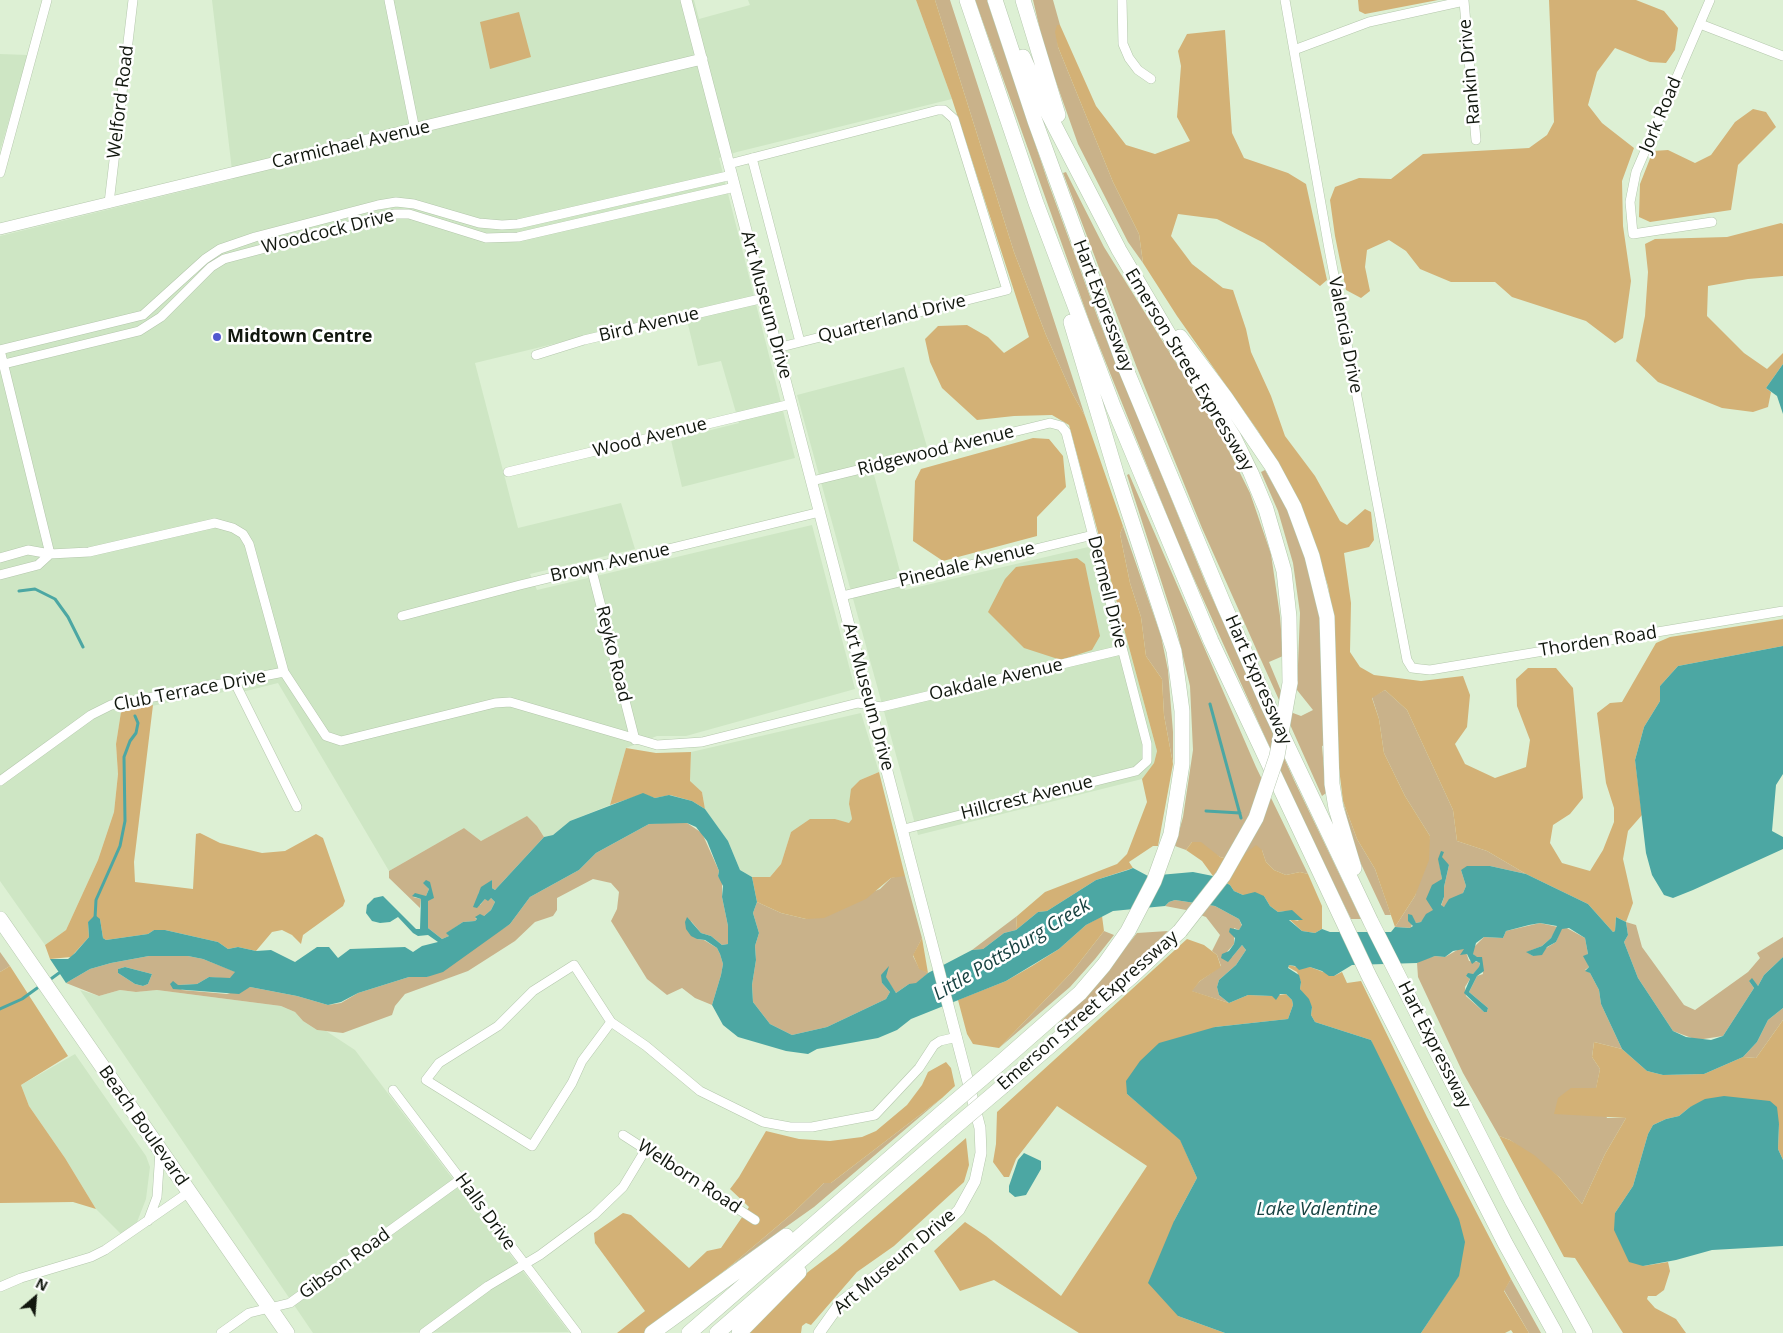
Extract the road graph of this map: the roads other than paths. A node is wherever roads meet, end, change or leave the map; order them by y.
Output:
1 (47, 0) edge
2 (133, 0) edge
3 (389, 0) edge
4 (686, 0) edge
5 (967, 0) edge
6 (995, 0) edge
7 (1000, 0) edge
8 (1023, 0) edge
9 (1122, 0) edge
10 (1285, 0) edge
11 (1710, 0) edge
12 (1700, 24) junction
13 (1294, 50) junction
14 (1783, 56) edge
15 (702, 59) junction
16 (1150, 80) dead end
17 (415, 130) junction
18 (1476, 140) dead end
19 (752, 158) junction
20 (0, 173) edge
21 (732, 175) junction
22 (1092, 197) junction
23 (109, 203) junction
24 (1036, 203) junction
25 (1712, 222) dead end
26 (0, 229) edge
27 (1132, 273) junction
28 (764, 298) junction
29 (800, 342) junction
30 (777, 348) junction
31 (0, 350) edge
32 (536, 354) dead end
33 (4, 364) junction
34 (791, 404) junction
35 (1060, 426) joint
36 (508, 472) dead end
37 (812, 481) junction
38 (820, 512) junction
39 (1093, 535) junction
40 (50, 554) junction
41 (0, 558) edge
42 (591, 567) junction
43 (0, 575) edge
44 (842, 596) junction
45 (1783, 612) edge
46 (402, 616) dead end
47 (1121, 650) junction
48 (1412, 668) joint
49 (284, 672) junction
50 (234, 683) junction
51 (870, 705) junction
52 (635, 740) junction
53 (1147, 761) joint
54 (0, 781) edge
55 (297, 807) dead end
56 (904, 829) junction
57 (0, 919) edge
58 (1371, 922) junction
59 (611, 1022) junction
60 (956, 1037) junction
61 (393, 1090) dead end
62 (623, 1135) dead end
63 (646, 1149) junction
64 (160, 1150) junction
65 (462, 1179) junction
66 (189, 1192) junction
67 (837, 1202) junction
68 (849, 1217) junction
69 (755, 1220) dead end
70 (148, 1221) junction
71 (523, 1263) junction
72 (0, 1288) edge
73 (269, 1308) junction
74 (221, 1333) edge
75 (286, 1333) edge
76 (424, 1333) edge
77 (577, 1333) edge
78 (652, 1333) edge
79 (689, 1333) edge
80 (717, 1333) edge
81 (739, 1333) edge
82 (819, 1333) edge
83 (1555, 1333) edge
84 (1585, 1333) edge

1 - 20 street
2 - 23 street, Welford Road
3 - 17 street
4 - 15 street, Art Museum Drive
5 - 24 highway, Hart Expressway
6 - 58 highway, Hart Expressway
7 - 22 highway, Emerson Street Expressway
8 - 22 highway
9 - 16 street
10 - 13 street, Valencia Drive
11 - 12 street, Jork Road
12 - 14 street
12 - 25 street, Jork Road
13 - 18 street, Rankin Drive
13 - 48 street, Valencia Drive
15 - 17 street, Carmichael Avenue
15 - 21 street, Art Museum Drive
17 - 23 street, Carmichael Avenue
19 - 21 street
19 - 29 street
19 - 29 street, Quarterland Drive
21 - 28 street, Art Museum Drive
21 - 31 street, Woodcock Drive
21 - 33 street, Woodcock Drive
22 - 27 highway, Emerson Street Expressway
23 - 26 street, Carmichael Avenue
24 - 67 highway, Emerson Street Expressway, bridge
24 - 83 highway, Hart Expressway
27 - 58 highway
27 - 68 highway, Emerson Street Expressway, bridge
28 - 30 street, Art Museum Drive
28 - 32 street, Bird Avenue
29 - 30 street, Quarterland Drive
30 - 34 street, Art Museum Drive
31 - 33 street
33 - 40 street
34 - 36 street, Wood Avenue
34 - 37 street, Art Museum Drive
35 - 37 street, Ridgewood Avenue
35 - 39 street, Dermell Drive
37 - 38 street, Art Museum Drive
38 - 42 street, Brown Avenue
38 - 44 street, Art Museum Drive
39 - 44 street, Pinedale Avenue
39 - 47 street, Dermell Drive
40 - 41 street
40 - 43 street
40 - 49 street
42 - 46 street, Brown Avenue
42 - 52 street, Reyko Road
44 - 51 street, Art Museum Drive
45 - 48 street, Thorden Road
47 - 51 street, Oakdale Avenue
47 - 53 street, Dermell Drive
49 - 50 street, Club Terrace Drive
49 - 52 street, Oakdale Avenue
50 - 54 street, Club Terrace Drive
50 - 55 street
51 - 52 street, Oakdale Avenue
51 - 56 street, Art Museum Drive
53 - 56 street, Hillcrest Avenue
56 - 60 street, Art Museum Drive
57 - 64 highway, Beach Boulevard
58 - 84 highway, Hart Expressway
59 - 59 street
59 - 60 street
60 - 82 street, Art Museum Drive
61 - 65 street, Halls Drive
62 - 63 street, Welborn Road
63 - 69 street, Welborn Road
63 - 71 street
64 - 66 highway, Beach Boulevard
64 - 70 street
65 - 71 street, Halls Drive
65 - 73 street, Gibson Road
66 - 70 street
66 - 73 highway, Beach Boulevard
67 - 78 highway
67 - 79 highway, Emerson Street Expressway
68 - 80 highway, Emerson Street Expressway
68 - 81 highway
70 - 72 street
71 - 76 street
71 - 77 street, Halls Drive
73 - 74 street, Gibson Road
73 - 75 highway, Beach Boulevard

